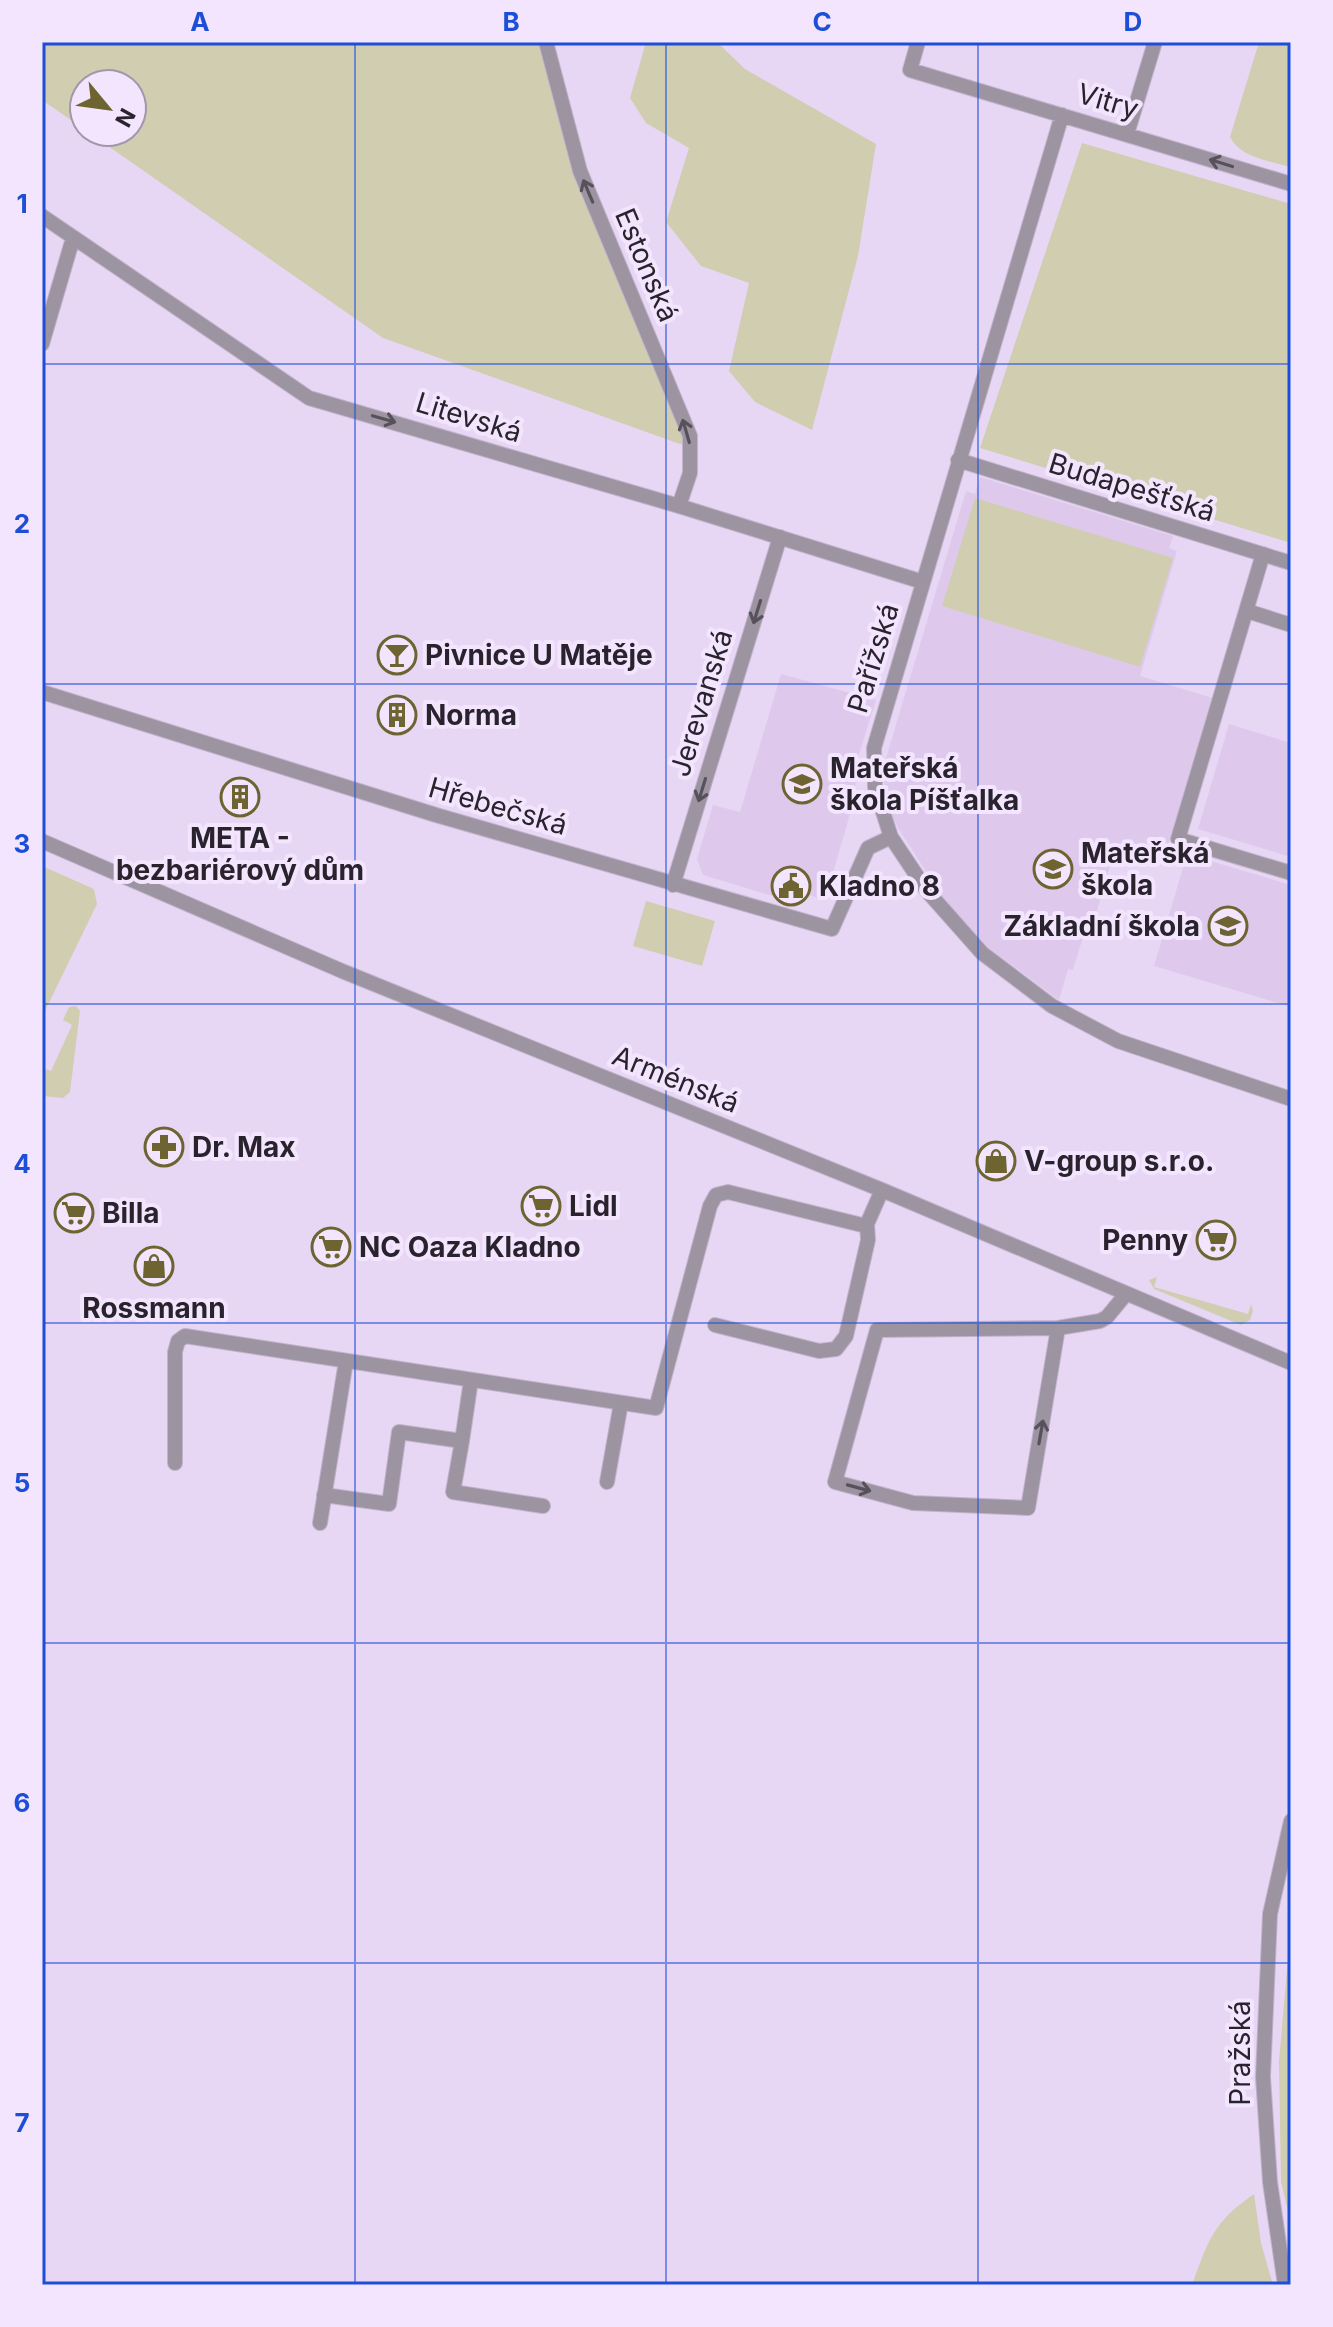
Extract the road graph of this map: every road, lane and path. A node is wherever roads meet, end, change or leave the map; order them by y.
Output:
1 (546, 42) edge
2 (918, 42) edge
3 (1155, 42) edge
4 (1062, 115) junction
5 (1127, 134) junction
6 (1291, 184) edge
7 (42, 216) edge
8 (73, 238) junction
9 (42, 344) edge
10 (958, 460) junction
11 (679, 506) junction
12 (780, 537) junction
13 (1263, 554) junction
14 (1291, 563) edge
15 (923, 582) junction
16 (1247, 611) junction
17 (1290, 622) edge
18 (42, 692) edge
19 (891, 837) junction
20 (42, 841) edge
21 (1291, 873) edge
22 (673, 885) junction
23 (1291, 1099) edge
24 (882, 1190) junction
25 (867, 1224) junction
26 (1126, 1294) junction
27 (715, 1325) dead end
28 (1058, 1328) junction
29 (346, 1361) junction
30 (1291, 1363) edge
31 (471, 1380) junction
32 (621, 1403) junction
33 (462, 1441) junction
34 (175, 1463) dead end
35 (607, 1482) dead end
36 (324, 1495) junction
37 (543, 1506) dead end
38 (320, 1523) dead end
39 (1291, 1821) edge
40 (1285, 2285) edge

11 -> 1 street, Estonská
2 - 4 street, Vitry
3 - 5 street
4 - 5 street, Vitry
4 - 10 street, Pařížská
6 -> 5 street, Vitry
7 - 8 street, Litevská
8 - 9 street
8 -> 11 street, Litevská
10 - 13 street, Budapešťská
10 - 15 street, Pařížská
11 - 12 street, Litevská
12 - 15 street, Litevská
12 -> 22 street, Jerevanská
13 - 14 street, Budapešťská
13 - 16 street
15 - 19 street, Pařížská
16 - 17 street
16 - 21 street
18 - 22 street, Hřebečská
19 - 22 street, Hřebečská
19 - 23 street, Pařížská
20 - 24 street, Arménská
24 - 25 street
24 - 26 street, Arménská
25 - 27 street
25 - 32 street
26 - 28 street
26 - 30 street, Arménská
28 -> 28 street
29 - 31 street
29 - 34 street
29 - 36 street
31 - 32 street
31 - 33 street
32 - 35 street
33 - 36 street
33 - 37 street
36 - 38 street
39 - 40 street, Pražská

